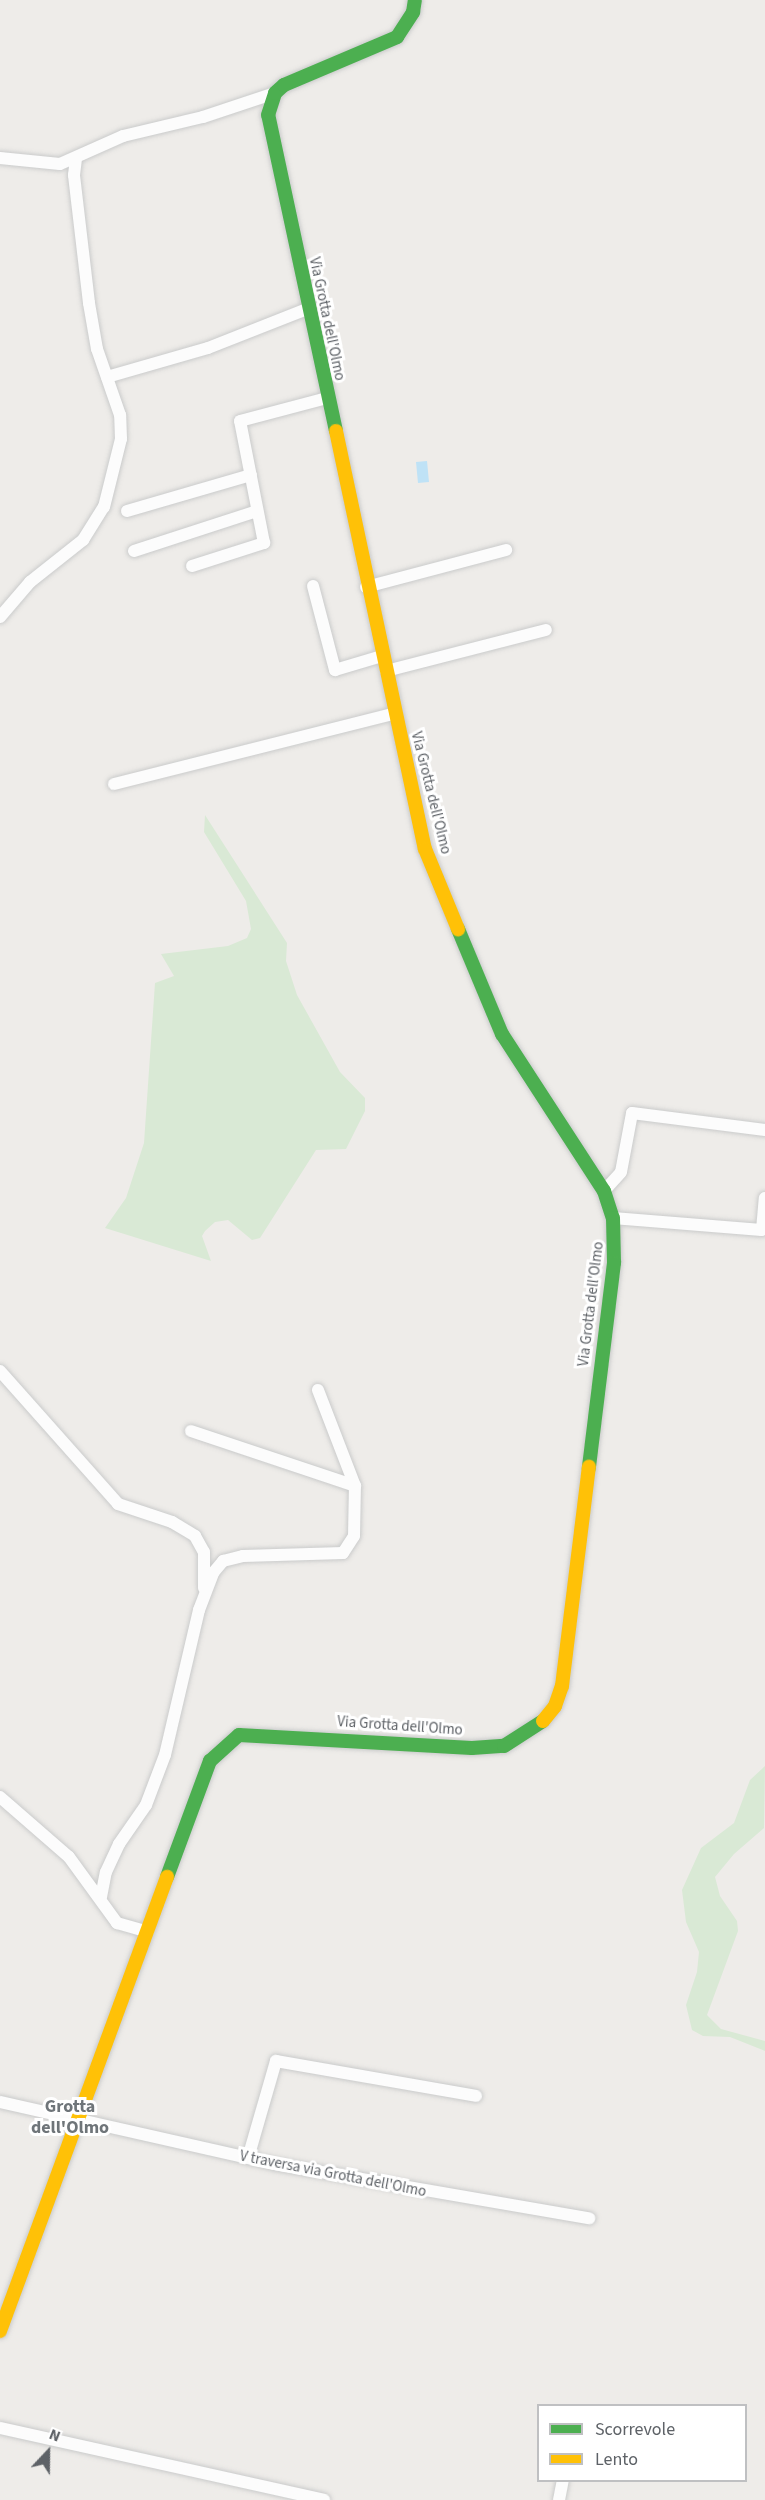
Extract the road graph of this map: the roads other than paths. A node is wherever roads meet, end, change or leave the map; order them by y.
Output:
1 (415, 0) edge
2 (275, 93) junction
3 (0, 158) edge
4 (76, 158) junction
5 (307, 309) junction
6 (107, 377) junction
7 (327, 398) junction
8 (251, 475) junction
9 (127, 511) dead end
10 (258, 511) junction
11 (506, 550) dead end
12 (134, 551) dead end
13 (192, 566) dead end
14 (313, 586) dead end
15 (366, 587) junction
16 (0, 617) edge
17 (546, 630) dead end
18 (382, 656) junction
19 (386, 671) junction
20 (396, 713) junction
21 (114, 784) dead end
22 (765, 1130) edge
23 (604, 1191) junction
24 (765, 1198) edge
25 (613, 1218) junction
26 (0, 1371) edge
27 (318, 1390) dead end
28 (191, 1431) dead end
29 (355, 1486) junction
30 (204, 1592) junction
31 (0, 1797) edge
32 (101, 1897) junction
33 (148, 1932) junction
34 (476, 2096) dead end
35 (0, 2102) edge
36 (78, 2122) junction
37 (248, 2158) junction
38 (589, 2218) dead end
39 (0, 2331) edge
40 (0, 2428) edge
41 (563, 2482) edge
42 (324, 2500) edge
43 (559, 2500) edge

1 - 2 street
2 - 4 street
2 - 5 street, Via Grotta dell'Olmo
3 - 4 street
4 - 6 street
5 - 6 street
5 - 7 street, Via Grotta dell'Olmo
6 - 16 street
7 - 8 street
7 - 15 street, Via Grotta dell'Olmo
8 - 9 street
8 - 10 street
10 - 12 street
10 - 13 street
11 - 15 street
14 - 18 street
15 - 18 street, Via Grotta dell'Olmo
17 - 19 street
18 - 19 street, Via Grotta dell'Olmo
19 - 20 street, Via Grotta dell'Olmo
20 - 21 street
20 - 23 street, Via Grotta dell'Olmo
22 - 23 street
23 - 25 street, Via Grotta dell'Olmo
24 - 25 street
25 - 33 street, Via Grotta dell'Olmo
26 - 30 street
27 - 29 street
28 - 29 street
29 - 30 street
30 - 32 street
31 - 32 street
32 - 33 street
33 - 36 street, Via Grotta dell'Olmo
34 - 37 street
35 - 36 street, V traversa via Grotta dell'Olmo
36 - 37 street, V traversa via Grotta dell'Olmo
36 - 39 street, Via Grotta dell'Olmo
37 - 38 street, V traversa via Grotta dell'Olmo
40 - 42 street
41 - 43 street

